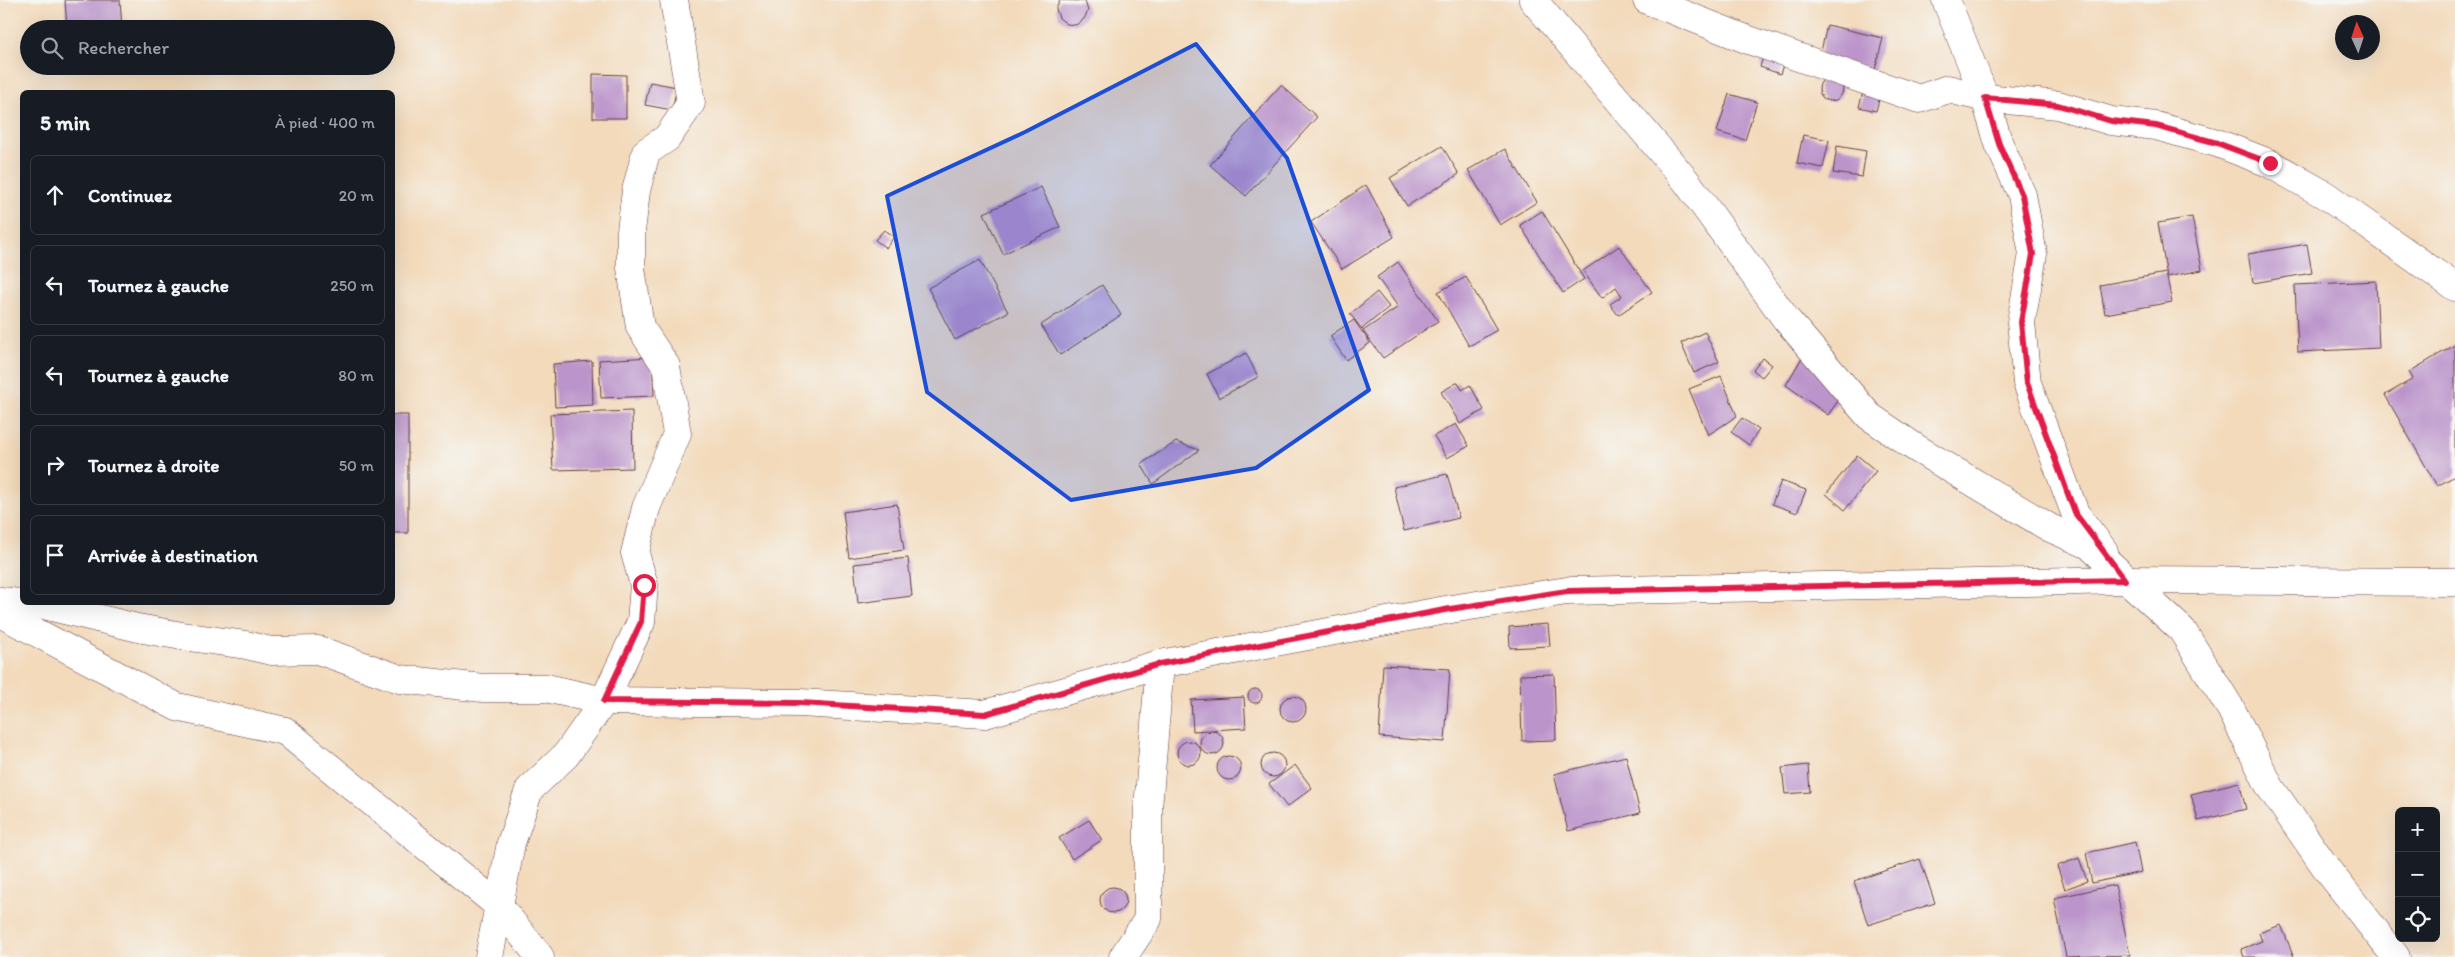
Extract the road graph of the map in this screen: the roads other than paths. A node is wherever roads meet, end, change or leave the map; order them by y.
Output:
1 (674, 0) edge
2 (1533, 0) edge
3 (1647, 0) edge
4 (1946, 0) edge
5 (1985, 98) junction
6 (2455, 287) edge
7 (2125, 580) junction
8 (2455, 582) edge
9 (0, 601) edge
10 (20, 603) edge
11 (43, 605) edge
12 (0, 613) edge
13 (1160, 664) junction
14 (604, 701) junction
15 (499, 906) junction
16 (489, 957) edge
17 (540, 957) edge
18 (1123, 957) edge
19 (2396, 957) edge

1 - 14 street
2 - 7 street
3 - 5 street
4 - 5 street
5 - 6 street
5 - 7 street
7 - 8 street
7 - 13 street
7 - 19 street
9 - 10 street
11 - 14 street
12 - 15 street
13 - 14 street
13 - 18 street
14 - 15 street
15 - 16 street
15 - 17 street

